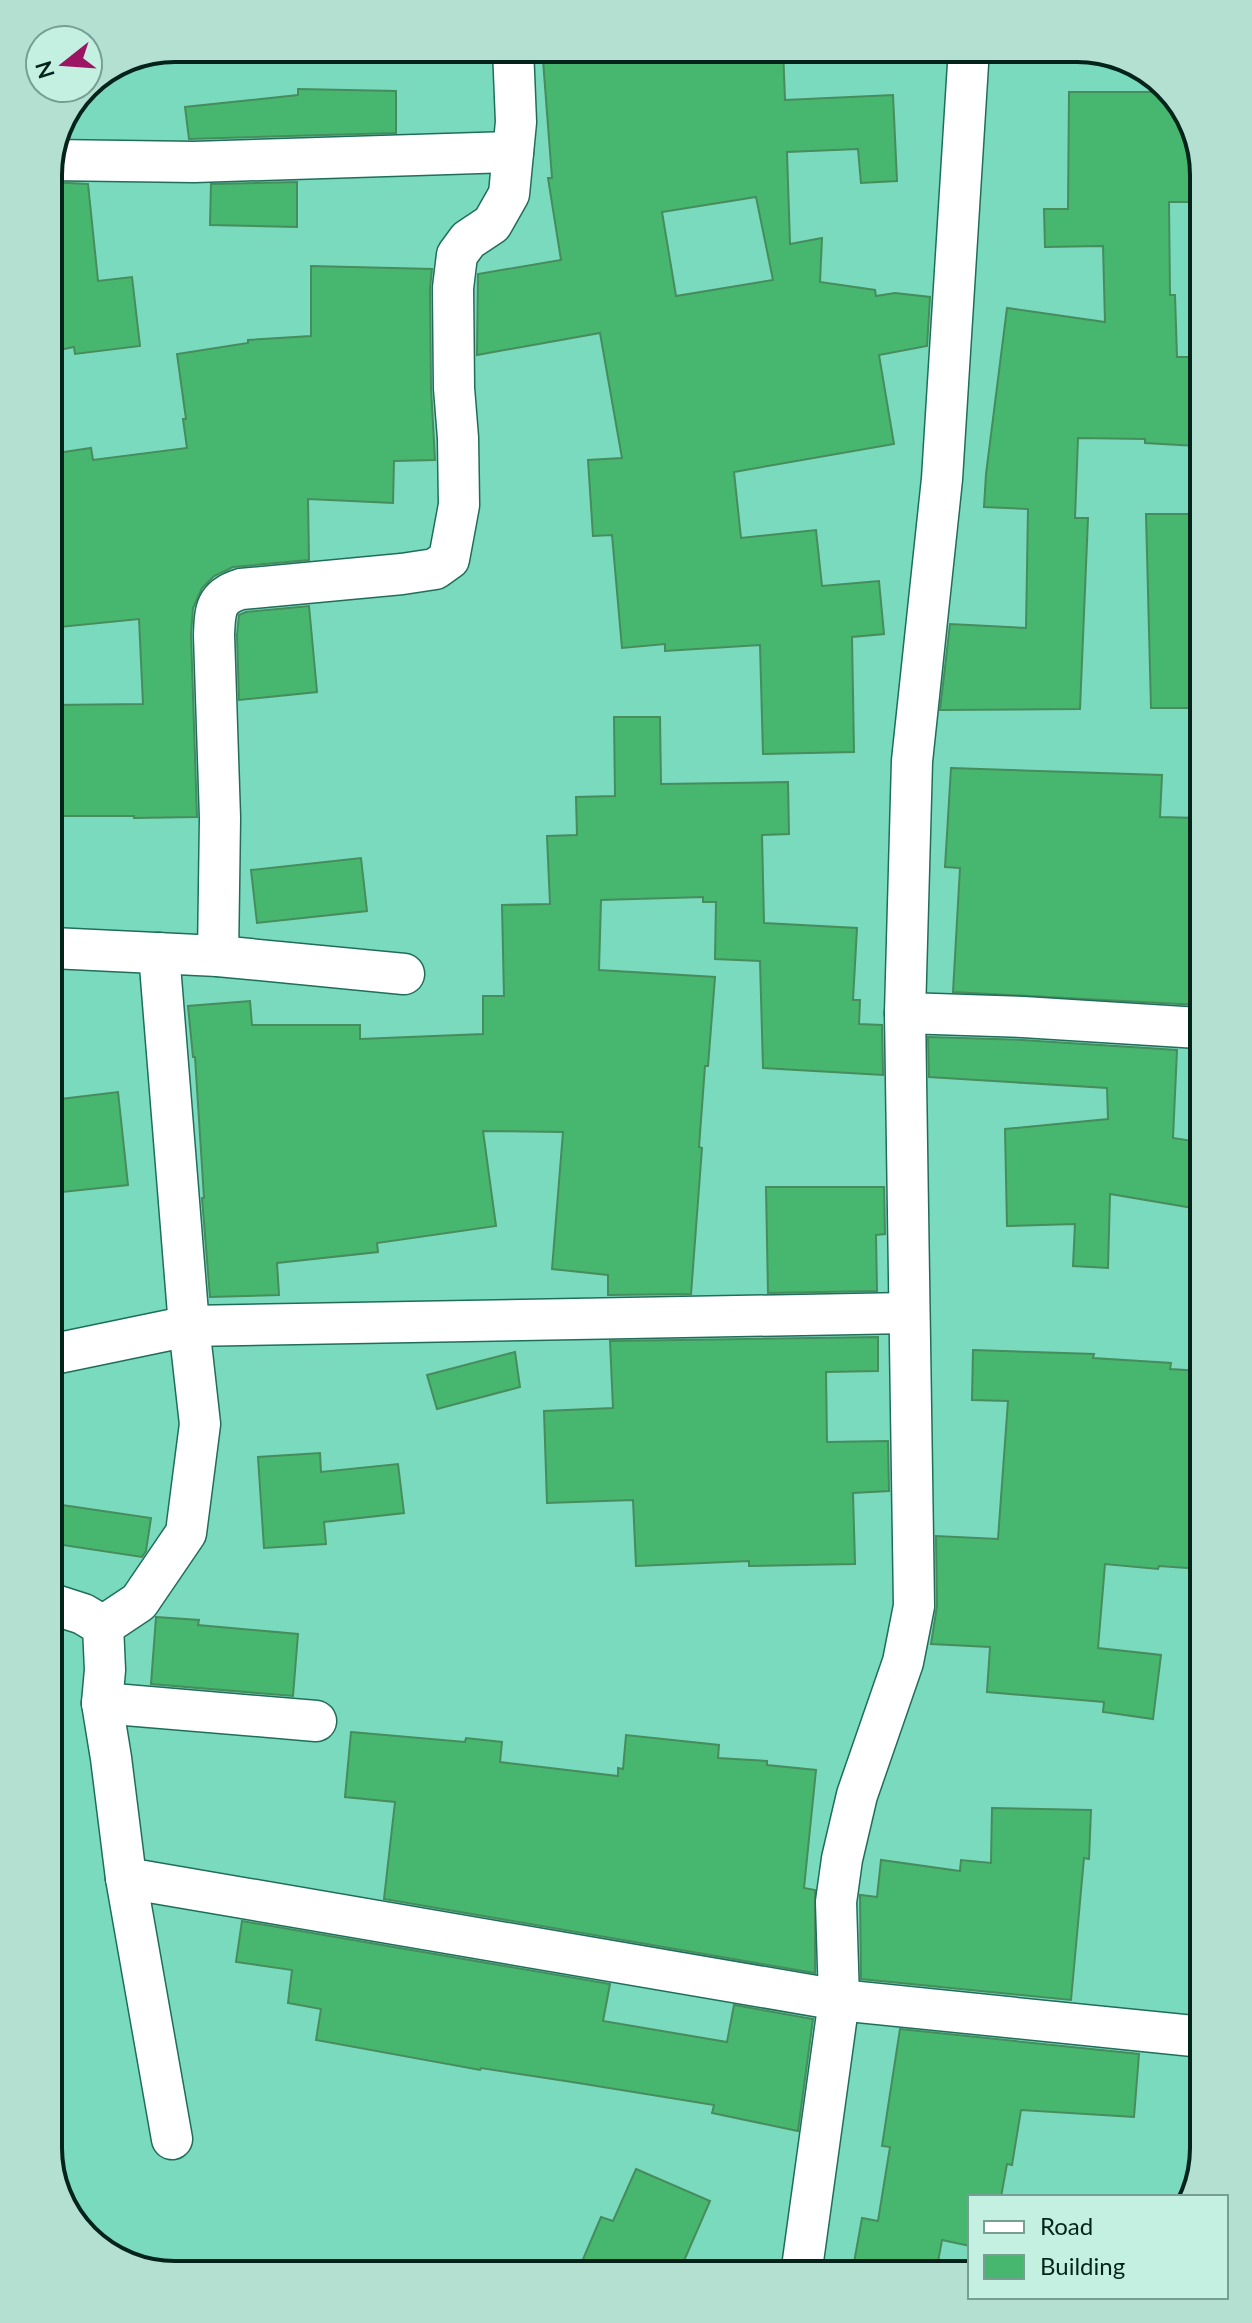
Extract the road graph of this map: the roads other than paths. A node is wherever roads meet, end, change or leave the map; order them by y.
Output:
1 (514, 62) edge
2 (968, 62) edge
3 (513, 152) junction
4 (63, 160) edge
5 (62, 948) edge
6 (159, 953) junction
7 (218, 956) junction
8 (404, 974) dead end
9 (905, 1013) junction
10 (1190, 1027) edge
11 (908, 1313) junction
12 (189, 1326) junction
13 (62, 1352) edge
14 (62, 1607) edge
15 (103, 1626) junction
16 (102, 1703) junction
17 (316, 1721) dead end
18 (126, 1878) junction
19 (839, 2000) junction
20 (1190, 2036) edge
21 (172, 2139) dead end
22 (803, 2261) edge

1 - 3 street
2 - 9 street
3 - 4 street
3 - 7 street
5 - 6 street
6 - 7 street
6 - 12 street
7 - 8 street
9 - 10 street
9 - 11 street
11 - 12 street
11 - 19 street
12 - 13 street
12 - 15 street
14 - 15 street
15 - 16 street
16 - 17 street
16 - 18 street
18 - 19 street
18 - 21 street
19 - 20 street
19 - 22 street

